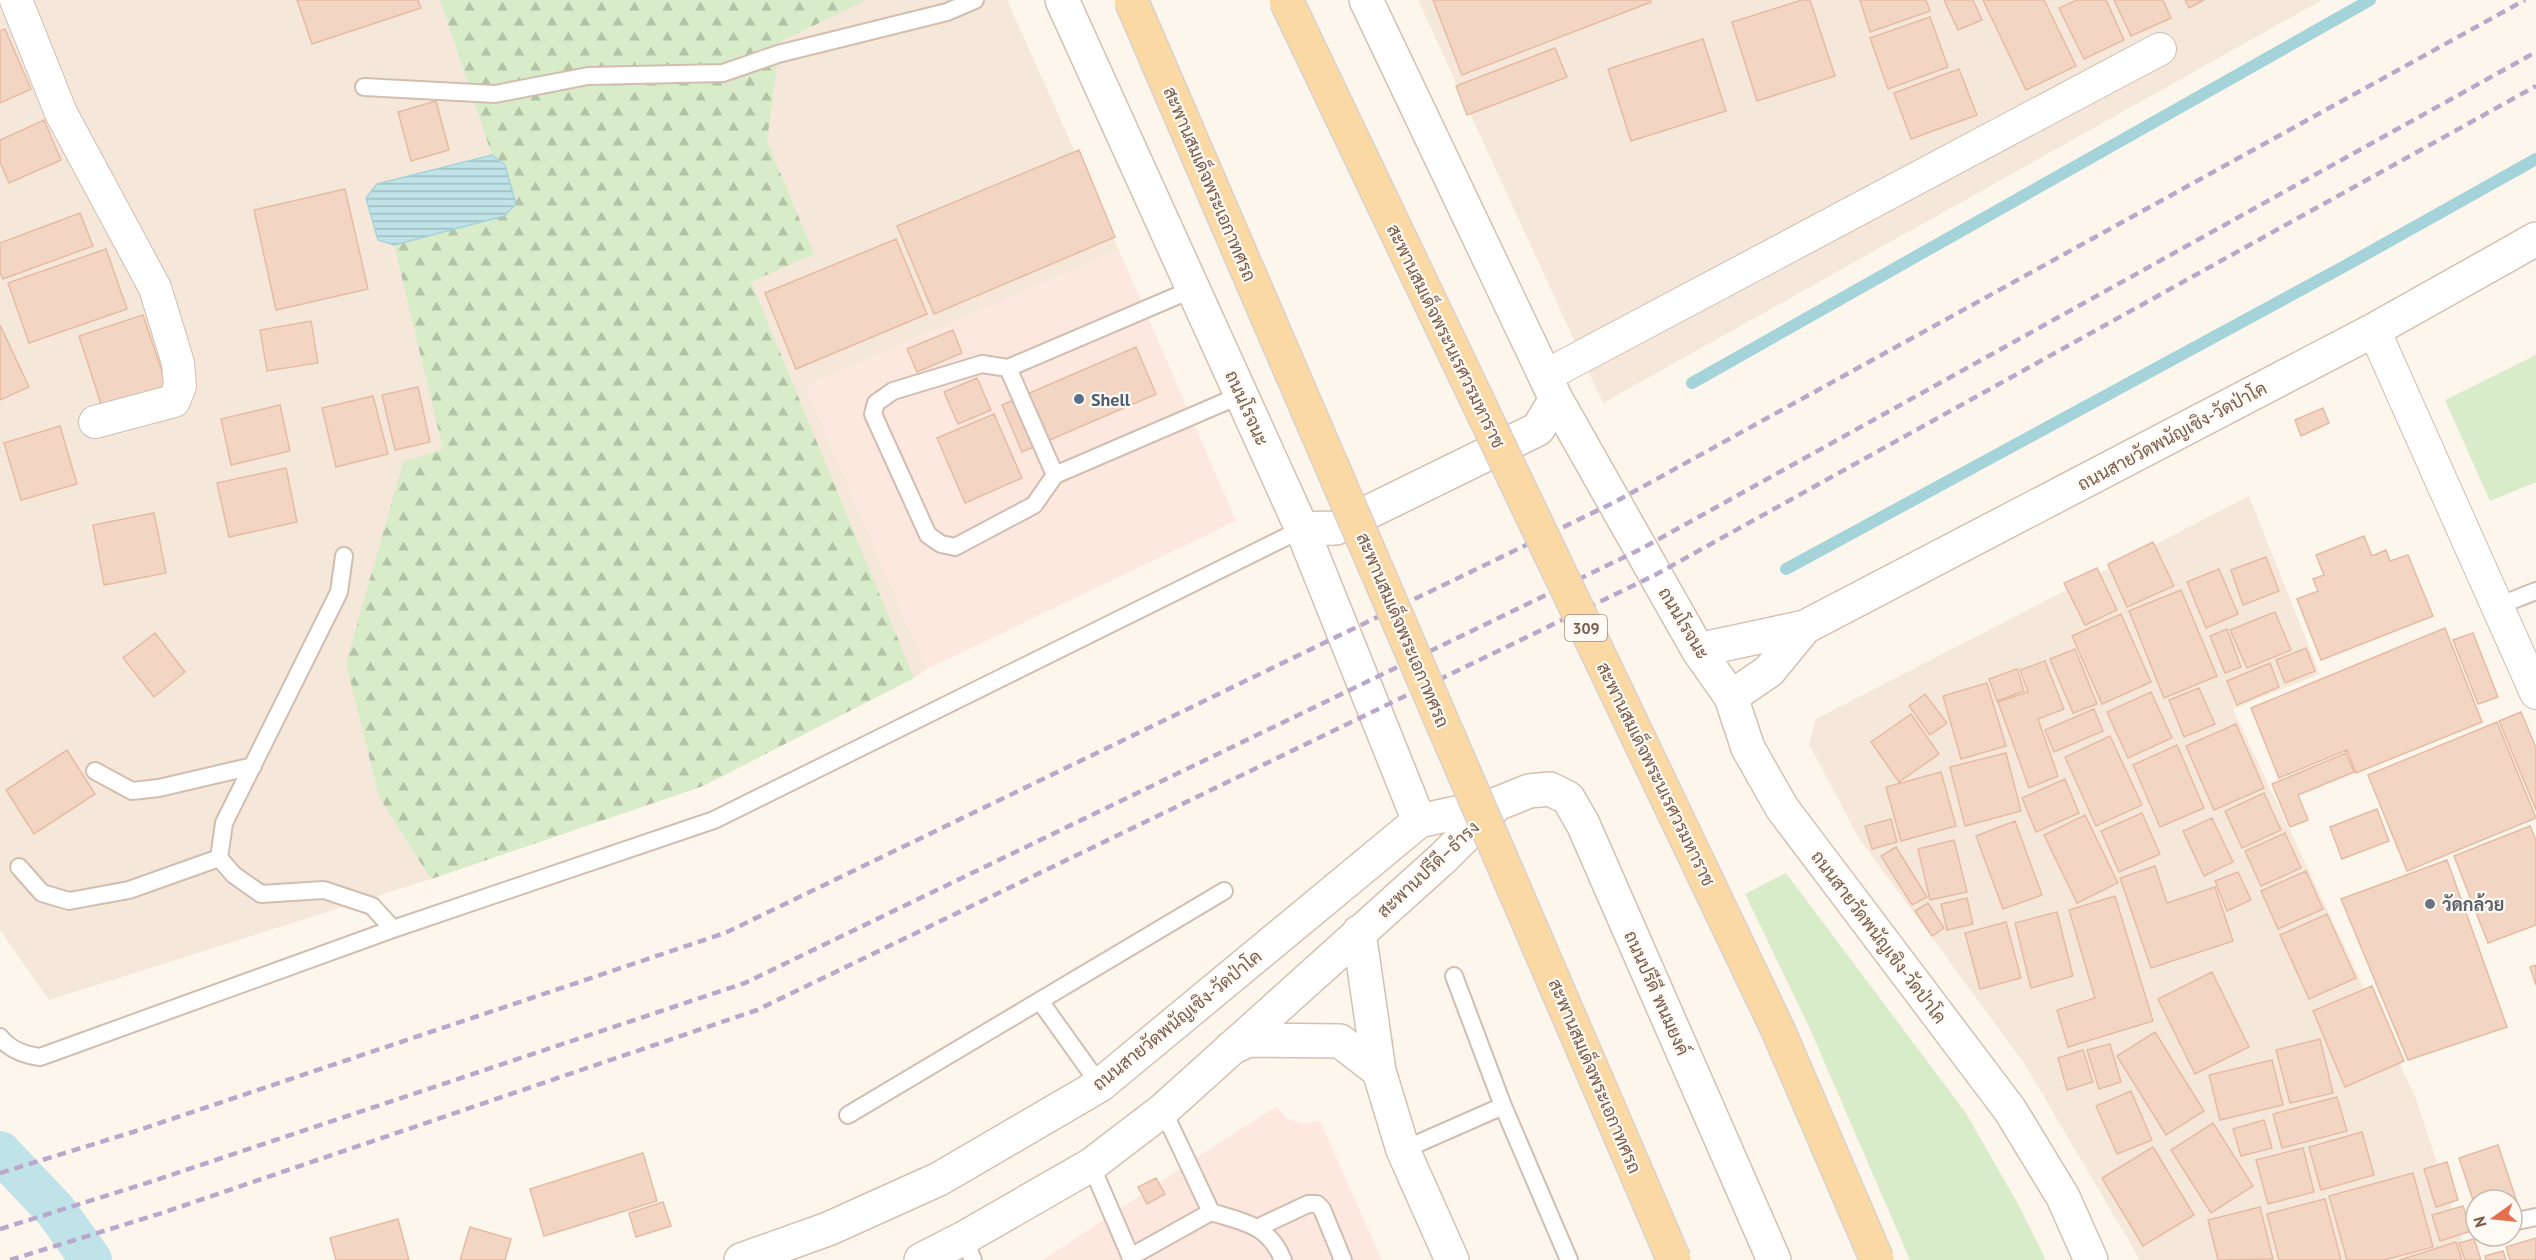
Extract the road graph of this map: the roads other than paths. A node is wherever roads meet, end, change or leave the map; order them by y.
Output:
1 (16, 0) edge
2 (975, 0) edge
3 (1062, 0) edge
4 (1131, 0) edge
5 (1286, 0) edge
6 (1366, 0) edge
7 (2160, 49) dead end
8 (364, 87) dead end
9 (2536, 239) edge
10 (1193, 290) junction
11 (2374, 330) junction
12 (1008, 368) junction
13 (1551, 387) junction
14 (1241, 395) junction
15 (95, 422) dead end
16 (1054, 475) junction
17 (1302, 529) junction
18 (344, 555) dead end
19 (2536, 591) edge
20 (2498, 606) junction
21 (1805, 627) junction
22 (1698, 650) junction
23 (2536, 693) edge
24 (1731, 697) junction
25 (253, 766) junction
26 (95, 771) dead end
27 (1497, 804) junction
28 (1419, 821) junction
29 (219, 858) junction
30 (19, 867) dead end
31 (1224, 891) dead end
32 (393, 929) junction
33 (1359, 932) junction
34 (1454, 976) dead end
35 (1040, 1001) junction
36 (0, 1037) edge
37 (1228, 1049) junction
38 (1379, 1071) junction
39 (1100, 1085) junction
40 (1503, 1106) junction
41 (1163, 1110) junction
42 (848, 1115) dead end
43 (1403, 1150) junction
44 (1091, 1165) junction
45 (1211, 1212) junction
46 (1259, 1227) junction
47 (969, 1249) edge
48 (1132, 1258) edge
49 (741, 1260) edge
50 (921, 1260) edge
51 (1283, 1260) edge
52 (1343, 1260) edge
53 (1452, 1260) edge
54 (1569, 1260) edge
55 (1674, 1260) edge
56 (1774, 1260) edge
57 (1877, 1260) edge
58 (2091, 1260) edge

1 - 15 street
2 - 8 lane
3 - 10 main road, ถนนโรจนะ
4 - 55 main road, สะพานสมเด็จพระเอกาทศรถ, bridge
5 - 57 main road, สะพานสมเด็จพระนเรศวรมหาราช / 309, bridge
6 - 13 main road, ถนนโรจนะ
7 - 13 street
9 - 11 main road, ถนนสายวัดพนัญเชิง-วัดป่าโค
10 - 12 lane
10 - 14 main road, ถนนโรจนะ
11 - 20 street
11 - 21 main road, ถนนสายวัดพนัญเชิง-วัดป่าโค
12 - 16 lane
12 - 16 lane
13 - 17 main road
13 - 22 main road, ถนนโรจนะ
14 - 16 lane
14 - 17 main road, ถนนโรจนะ
17 - 28 main road, ถนนโรจนะ
17 - 32 lane
18 - 25 lane
19 - 20 lane
20 - 23 street
21 - 22 main road, ถนนสายวัดพนัญเชิง-วัดป่าโค
21 - 24 main road, ถนนสายวัดพนัญเชิง-วัดป่าโค
22 - 24 main road, ถนนโรจนะ
24 - 58 main road, ถนนสายวัดพนัญเชิง-วัดป่าโค
25 - 26 lane
25 - 29 lane
27 - 28 main road, ถนนสายวัดพนัญเชิง-วัดป่าโค
27 - 33 main road, สะพานปรีดี–ธำรง
27 - 56 main road, ถนนปรีดี พนมยงค์
28 - 39 main road, ถนนสายวัดพนัญเชิง-วัดป่าโค
29 - 30 lane
29 - 32 lane
31 - 35 lane
32 - 36 lane
33 - 37 main road
33 - 38 main road
34 - 40 lane
35 - 39 lane
35 - 42 lane
37 - 38 main road
37 - 41 main road
38 - 43 main road
39 - 49 main road, ถนนสายวัดพนัญเชิง-วัดป่าโค
40 - 43 lane
40 - 54 lane
41 - 44 main road
41 - 45 lane
43 - 53 main road
44 - 47 main road
44 - 48 lane
45 - 46 lane
45 - 48 lane
46 - 51 lane
46 - 52 lane
47 - 50 main road

